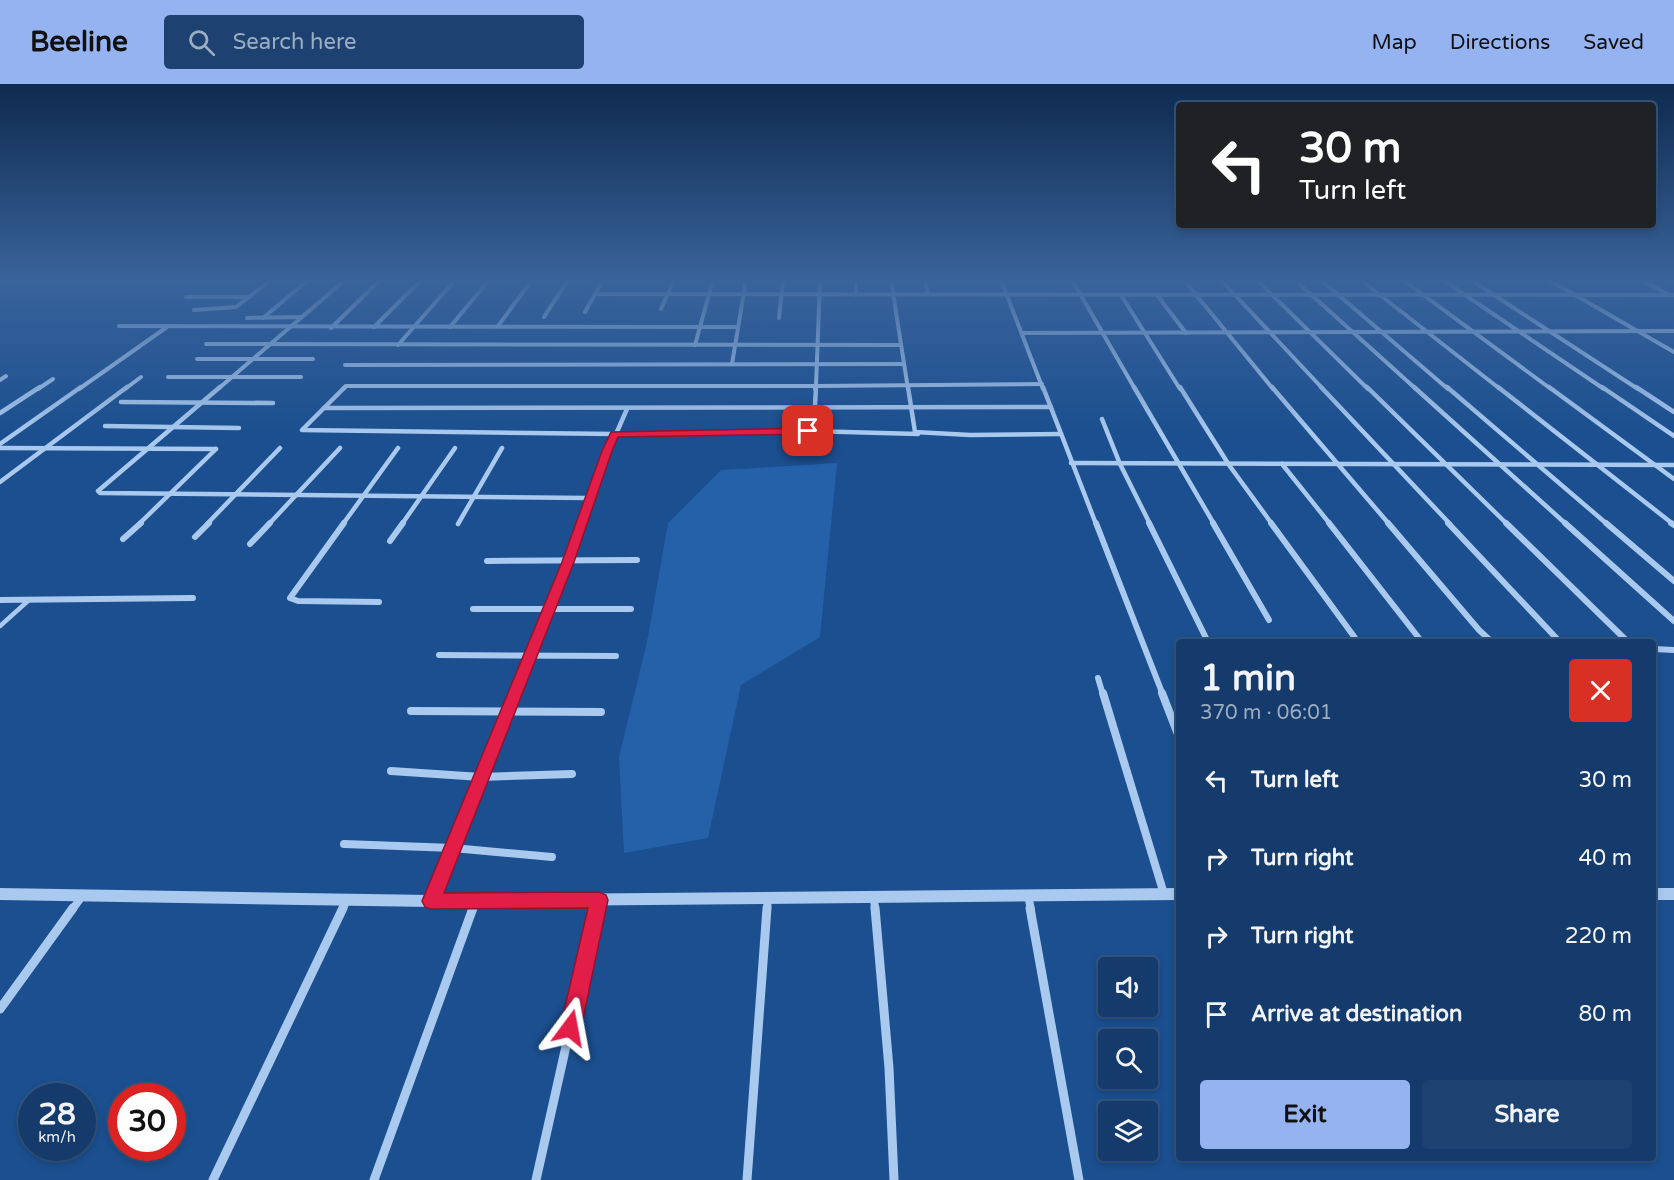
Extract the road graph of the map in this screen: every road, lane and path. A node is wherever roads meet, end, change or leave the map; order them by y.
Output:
1 (161, 331) edge
2 (285, 331) edge
3 (410, 331) edge
4 (699, 331) edge
5 (737, 331) edge
6 (818, 331) edge
7 (898, 331) edge
8 (1545, 331) edge
9 (1550, 331) edge
10 (1638, 331) edge
11 (1310, 332) junction
12 (1353, 332) junction
13 (1382, 332) junction
14 (1427, 332) junction
15 (1473, 332) junction
16 (1519, 332) junction
17 (1023, 333) joint
18 (1102, 333) junction
19 (1146, 333) junction
20 (1186, 333) joint
21 (1226, 333) junction
22 (1269, 333) junction
23 (206, 344) dead end
24 (269, 344) junction
25 (398, 345) junction
26 (694, 345) junction
27 (735, 345) junction
28 (818, 345) junction
29 (900, 345) junction
30 (1674, 352) edge
31 (197, 359) dead end
32 (252, 359) junction
33 (313, 359) dead end
34 (732, 364) junction
35 (816, 364) junction
36 (903, 364) junction
37 (345, 365) dead end
38 (6, 376) dead end
39 (141, 377) dead end
40 (168, 377) dead end
41 (231, 377) junction
42 (301, 377) dead end
43 (53, 379) dead end
44 (0, 380) edge
45 (815, 384) junction
46 (1042, 384) junction
47 (906, 386) junction
48 (121, 402) dead end
49 (200, 403) junction
50 (273, 403) dead end
51 (1051, 407) junction
52 (324, 408) junction
53 (815, 408) junction
54 (909, 408) junction
55 (627, 409) junction
56 (1674, 412) edge
57 (0, 413) edge
58 (1102, 419) dead end
59 (105, 426) dead end
60 (171, 427) junction
61 (239, 428) dead end
62 (808, 431) junction
63 (615, 434) junction
64 (919, 434) junction
65 (1060, 434) junction
66 (1674, 436) edge
67 (0, 444) edge
68 (0, 448) edge
69 (44, 448) junction
70 (280, 448) dead end
71 (340, 448) dead end
72 (398, 448) dead end
73 (455, 448) dead end
74 (502, 448) dead end
75 (146, 449) junction
76 (1071, 463) junction
77 (1120, 464) junction
78 (1282, 464) junction
79 (1340, 464) junction
80 (1654, 464) junction
81 (1178, 465) junction
82 (1229, 465) junction
83 (1395, 465) junction
84 (1501, 465) junction
85 (1540, 465) junction
86 (1597, 465) junction
87 (1674, 465) edge
88 (1446, 466) junction
89 (1674, 478) edge
90 (0, 482) edge
91 (173, 494) junction
92 (238, 494) junction
93 (298, 494) junction
94 (364, 494) junction
95 (423, 494) junction
96 (476, 495) junction
97 (588, 498) junction
98 (458, 524) dead end
99 (1674, 525) edge
100 (195, 537) dead end
101 (123, 539) dead end
102 (390, 541) dead end
103 (250, 544) dead end
104 (637, 560) dead end
105 (488, 561) dead end
106 (568, 562) junction
107 (1674, 581) edge
108 (193, 598) dead end
109 (0, 600) edge
110 (29, 600) junction
111 (379, 602) dead end
112 (550, 607) junction
113 (473, 609) dead end
114 (631, 609) dead end
115 (1269, 620) dead end
116 (1674, 621) edge
117 (0, 626) edge
118 (1207, 639) edge
119 (1356, 639) edge
120 (1420, 639) edge
121 (1489, 639) edge
122 (1557, 639) edge
123 (1625, 639) edge
124 (1656, 650) edge
125 (1674, 650) edge
126 (439, 655) dead end
127 (616, 656) dead end
128 (530, 657) junction
129 (1098, 678) dead end
130 (508, 710) junction
131 (411, 711) dead end
132 (601, 712) dead end
133 (1176, 729) edge
134 (391, 771) dead end
135 (572, 774) dead end
136 (481, 777) junction
137 (344, 844) dead end
138 (453, 848) junction
139 (552, 857) dead end
140 (0, 894) edge
141 (1172, 894) edge
142 (1656, 894) edge
143 (1674, 894) edge
144 (83, 895) junction
145 (1028, 895) junction
146 (874, 897) junction
147 (768, 898) junction
148 (347, 900) junction
149 (476, 900) junction
150 (599, 900) junction
151 (431, 901) junction
152 (0, 1009) edge
153 (213, 1180) edge
154 (374, 1180) edge
155 (536, 1180) edge
156 (747, 1180) edge
157 (894, 1180) edge
158 (1079, 1180) edge

1 - 67 street
2 - 24 street
3 - 25 street
4 - 26 street
5 - 27 street
6 - 28 street
7 - 29 street
8 - 16 street
9 - 56 street
10 - 30 street
11 - 12 street
11 - 22 street
11 - 88 street
12 - 13 street
12 - 84 street
13 - 14 street
13 - 85 street
14 - 15 street
14 - 86 street
15 - 16 street
15 - 80 street
16 - 66 street
17 - 18 street
17 - 46 street
18 - 19 street
18 - 81 street
19 - 20 street
19 - 82 street
20 - 21 street
21 - 22 street
21 - 79 street
22 - 83 street
23 - 24 street
24 - 25 street
24 - 32 street
25 - 26 street
26 - 27 street
27 - 28 street
27 - 34 street
28 - 29 street
28 - 35 street
29 - 36 street
31 - 32 street
32 - 33 street
32 - 41 street
34 - 35 street
34 - 37 street
35 - 36 street
35 - 45 street
36 - 47 street
38 - 44 street
39 - 69 street
40 - 41 street
41 - 42 street
41 - 49 street
43 - 57 street
45 - 47 street
45 - 52 street
45 - 53 street
46 - 47 street
46 - 51 street
47 - 54 street
48 - 49 street
49 - 50 street
49 - 60 street
51 - 54 street
51 - 65 street
52 - 55 street
52 - 63 street
53 - 54 street
53 - 55 street
53 - 62 street
54 - 64 street
55 - 63 street
58 - 77 street
59 - 60 street
60 - 61 street
60 - 75 street
62 - 63 street
62 - 64 street
63 - 97 street
64 - 65 street
65 - 76 street
68 - 69 street
69 - 75 street
69 - 90 street
70 - 92 street
71 - 93 street
72 - 94 street
73 - 95 street
74 - 96 street
75 - 91 street
75 - 91 street
76 - 77 street
76 - 133 street
77 - 81 street
77 - 118 street
78 - 79 street
78 - 82 street
78 - 120 street
79 - 83 street
79 - 121 street
80 - 86 street
80 - 87 street
80 - 89 street
81 - 82 street
81 - 115 street
82 - 119 street
83 - 88 street
83 - 122 street
84 - 85 street
84 - 88 street
84 - 116 street
85 - 86 street
85 - 107 street
86 - 99 street
88 - 123 street
91 - 92 street
91 - 101 street
92 - 93 street
92 - 100 street
93 - 94 street
93 - 103 street
94 - 95 street
94 - 111 street
95 - 96 street
95 - 102 street
96 - 97 street
96 - 98 street
97 - 106 street
104 - 106 street
105 - 106 street
106 - 112 street
108 - 110 street
109 - 110 street
110 - 117 lane
112 - 113 street
112 - 114 street
112 - 128 street
124 - 125 street
126 - 128 street
127 - 128 street
128 - 130 street
129 - 141 street
130 - 131 street
130 - 132 street
130 - 136 street
134 - 136 street
135 - 136 street
136 - 138 street
137 - 138 street
138 - 139 street
138 - 151 street
140 - 144 street
141 - 145 street
142 - 143 street
144 - 148 street
144 - 152 street
145 - 146 street
145 - 158 street
146 - 147 street
146 - 157 street
147 - 150 street
147 - 156 street
148 - 151 street
148 - 153 street
149 - 150 street
149 - 151 street
149 - 154 street
150 - 155 street

